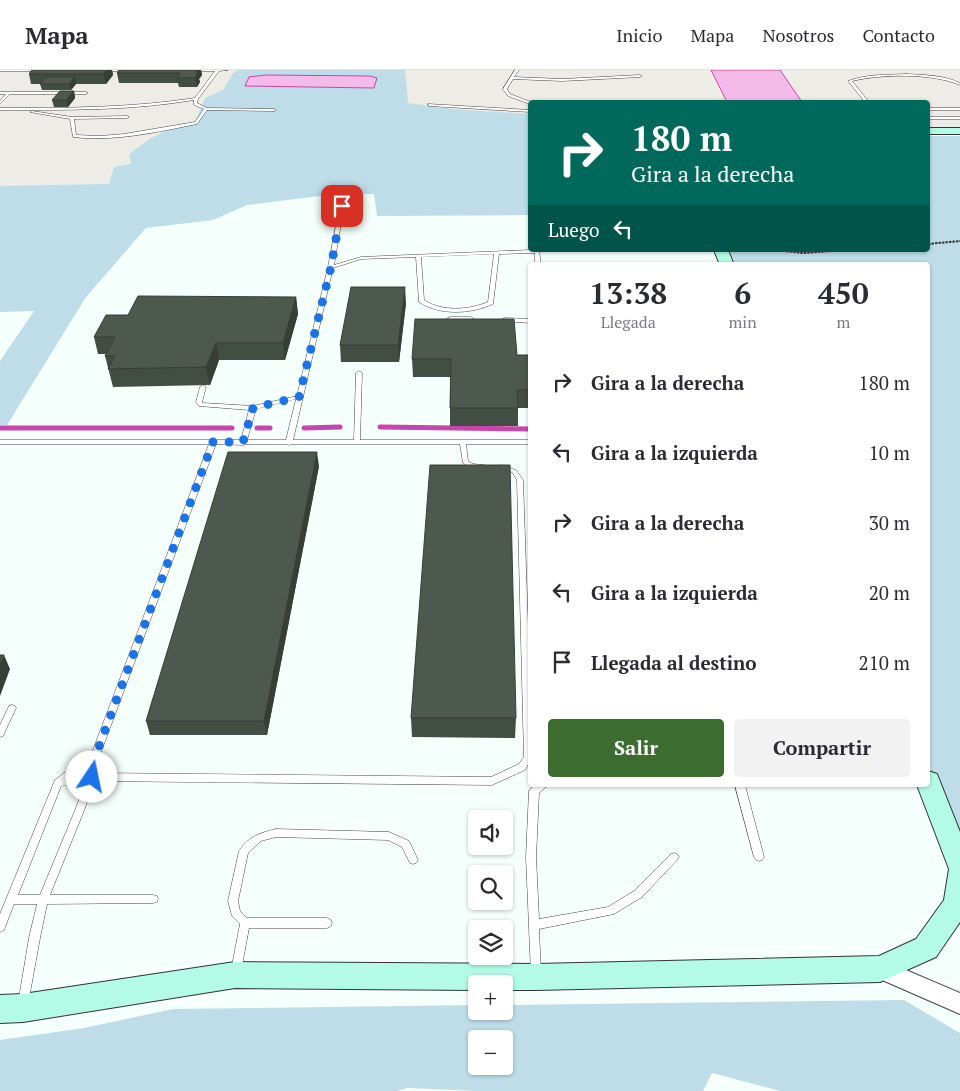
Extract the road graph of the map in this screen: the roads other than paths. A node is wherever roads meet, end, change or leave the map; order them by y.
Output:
1 (0, 70) edge
2 (43, 70) edge
3 (100, 70) edge
4 (129, 70) edge
5 (188, 70) edge
6 (217, 70) edge
7 (226, 70) edge
8 (517, 70) edge
9 (640, 76) dead end
10 (512, 78) junction
11 (960, 84) edge
12 (0, 93) edge
13 (9, 93) junction
14 (196, 99) junction
15 (865, 100) edge
16 (0, 102) edge
17 (528, 102) edge
18 (429, 105) dead end
19 (75, 108) junction
20 (0, 109) edge
21 (23, 109) junction
22 (206, 109) junction
23 (930, 109) edge
24 (960, 109) edge
25 (274, 110) dead end
26 (528, 111) edge
27 (127, 117) dead end
28 (72, 118) junction
29 (930, 118) edge
30 (960, 118) edge
31 (930, 130) edge
32 (960, 131) edge
33 (342, 206) dead end
34 (528, 251) edge
35 (497, 253) junction
36 (418, 256) junction
37 (331, 267) junction
38 (450, 319) edge
39 (480, 320) edge
40 (500, 320) edge
41 (528, 321) edge
42 (359, 374) dead end
43 (203, 387) dead end
44 (299, 397) junction
45 (253, 408) junction
46 (0, 442) edge
47 (213, 442) junction
48 (243, 442) junction
49 (289, 442) junction
50 (357, 442) junction
51 (462, 442) junction
52 (528, 442) edge
53 (12, 708) dead end
54 (0, 734) edge
55 (97, 752) junction
56 (92, 777) junction
57 (58, 783) junction
58 (930, 786) edge
59 (539, 787) edge
60 (741, 787) edge
61 (674, 857) dead end
62 (759, 857) dead end
63 (412, 860) dead end
64 (960, 865) edge
65 (960, 874) edge
66 (153, 899) dead end
67 (10, 900) junction
68 (44, 900) junction
69 (245, 923) junction
70 (327, 923) dead end
71 (534, 925) junction
72 (0, 927) edge
73 (880, 969) junction
74 (235, 975) junction
75 (536, 977) junction
76 (960, 1004) edge
77 (11, 1008) edge

1 - 2 lane
3 - 4 lane
5 - 6 lane
6 - 7 lane
6 - 14 lane
8 - 10 lane
9 - 10 lane
10 - 17 lane
11 - 15 lane
12 - 13 lane
13 - 16 lane
13 - 19 lane
14 - 19 lane
14 - 22 lane
18 - 26 lane
19 - 21 lane
20 - 21 lane
21 - 28 lane
22 - 25 lane
22 - 28 lane
23 - 24 lane
27 - 28 lane
29 - 30 lane
31 - 32 street
33 - 37 lane
34 - 35 lane
35 - 36 lane
35 - 36 lane
36 - 37 lane
37 - 44 lane
38 - 39 lane
40 - 41 lane
42 - 50 lane
43 - 45 lane
44 - 45 lane
44 - 49 lane
45 - 48 lane
46 - 47 lane
47 - 48 lane
47 - 55 lane
48 - 49 lane
49 - 50 lane
50 - 51 lane
51 - 52 lane
51 - 56 lane
53 - 54 lane
55 - 56 lane
55 - 57 lane
56 - 57 lane
56 - 68 lane
57 - 67 lane
58 - 64 street
59 - 71 lane
60 - 62 lane
61 - 71 lane
63 - 69 lane
65 - 73 street
66 - 68 lane
67 - 68 lane
67 - 72 lane
68 - 77 lane
69 - 70 lane
69 - 74 lane
71 - 75 lane
73 - 75 street
73 - 76 street
74 - 75 street
74 - 77 street

